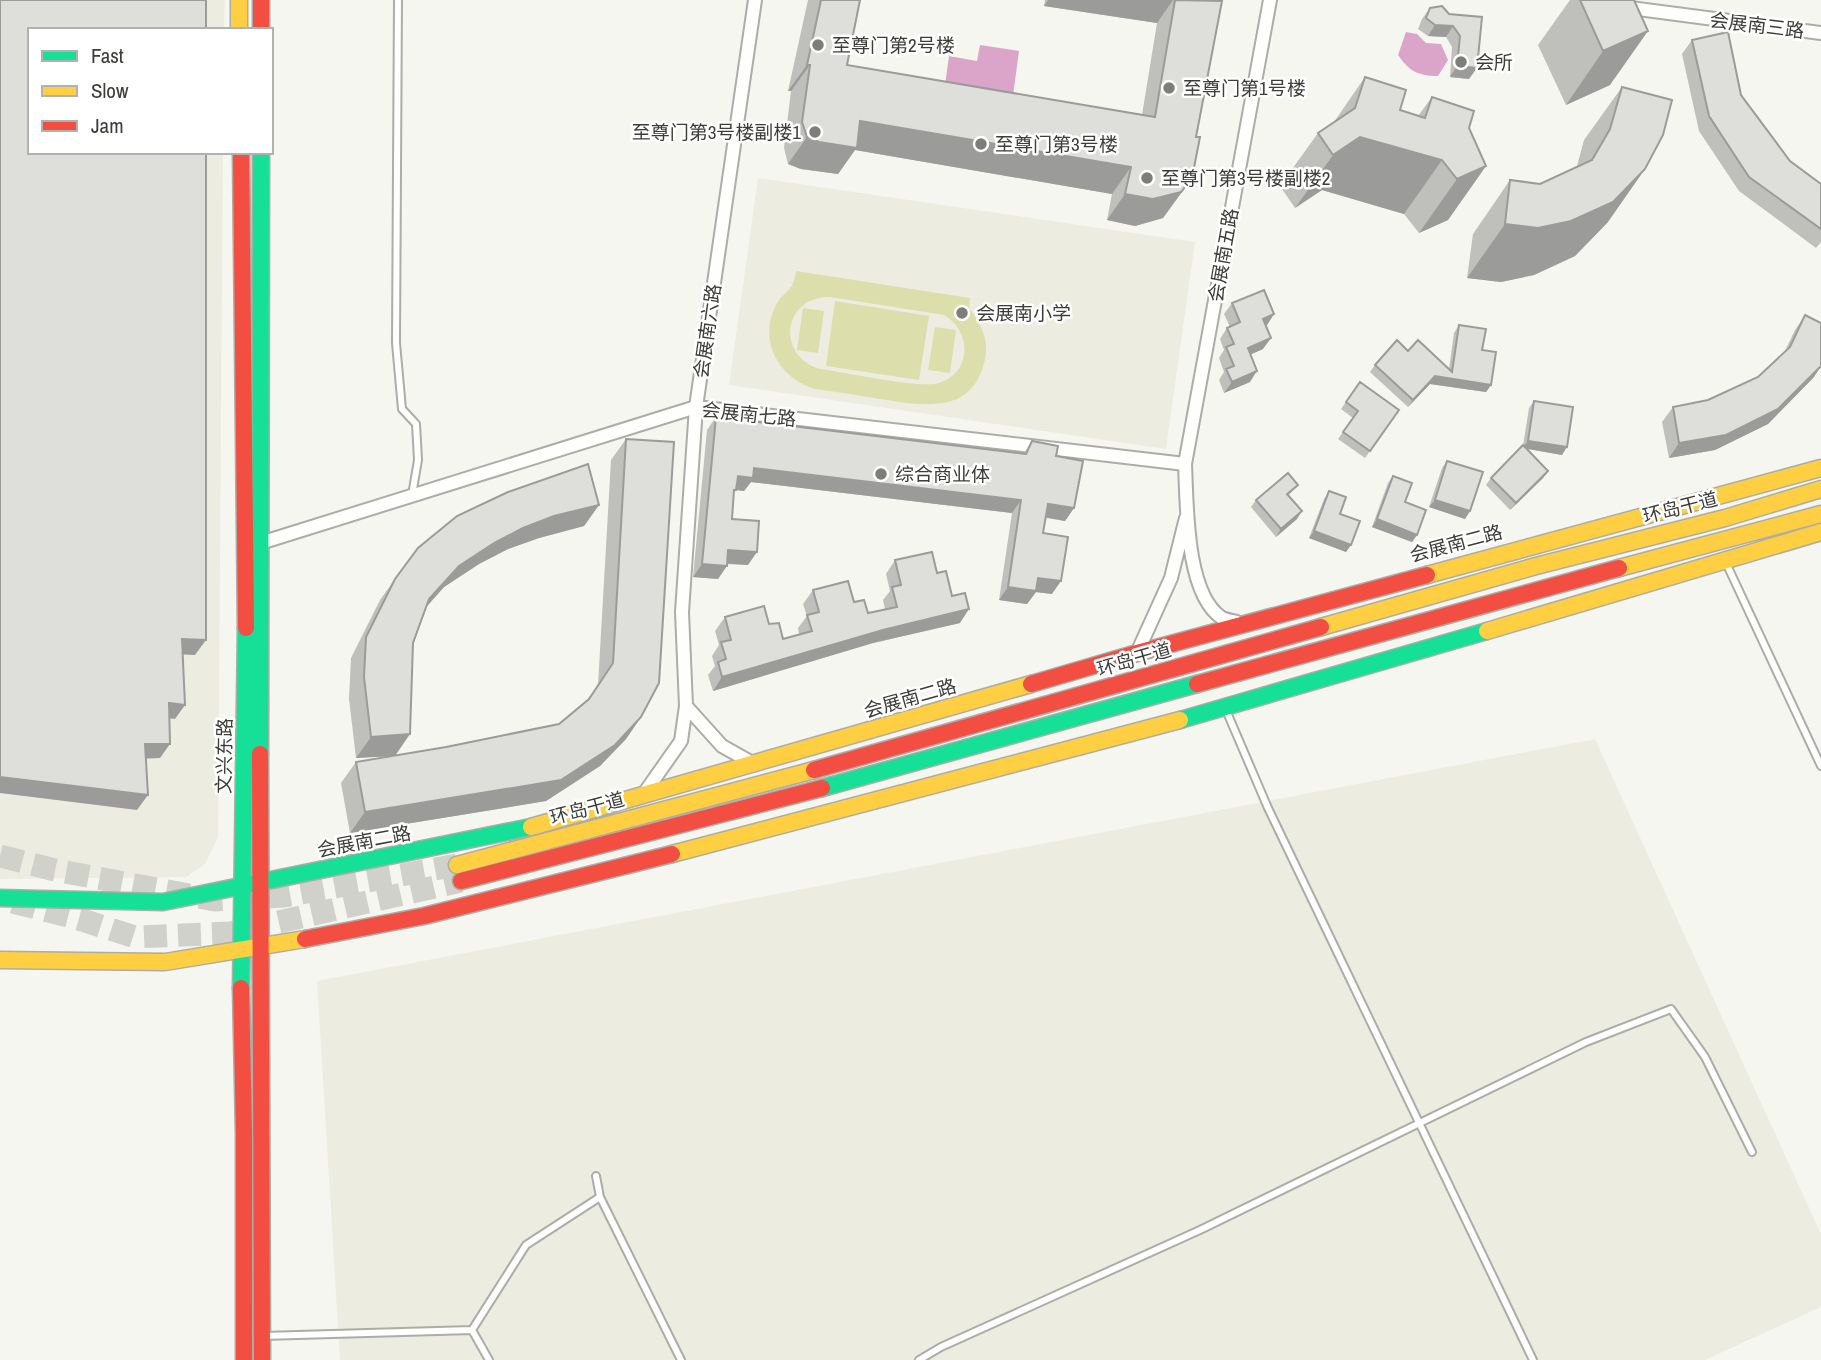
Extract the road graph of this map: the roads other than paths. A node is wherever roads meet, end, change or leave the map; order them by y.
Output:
1 (239, 0) edge
2 (261, 0) edge
3 (398, 0) edge
4 (755, 0) edge
5 (1270, 0) edge
6 (1607, 5) edge
7 (239, 28) edge
8 (261, 28) edge
9 (1821, 33) edge
10 (241, 154) edge
11 (261, 154) edge
12 (696, 407) junction
13 (1185, 464) junction
14 (1821, 468) edge
15 (1821, 489) edge
16 (412, 496) junction
17 (1188, 511) junction
18 (1821, 514) edge
19 (1821, 532) edge
20 (254, 545) junction
21 (1725, 560) junction
22 (1245, 624) junction
23 (1137, 653) junction
24 (686, 706) junction
25 (1225, 708) junction
26 (754, 764) junction
27 (1821, 766) edge
28 (643, 795) junction
29 (252, 883) junction
30 (0, 898) edge
31 (260, 947) junction
32 (240, 951) junction
33 (0, 960) edge
34 (1421, 1124) junction
35 (1752, 1152) dead end
36 (596, 1176) dead end
37 (600, 1197) junction
38 (472, 1330) junction
39 (261, 1336) junction
40 (244, 1360) edge
41 (262, 1360) edge
42 (489, 1360) edge
43 (681, 1360) edge
44 (919, 1360) edge
45 (1533, 1360) edge

1 - 7 main road
2 - 8 main road
3 - 16 lane
4 - 12 street, 会展南六路
5 - 13 street, 会展南五路
6 - 9 street, 会展南三路
10 - 20 main road, 文兴东路
11 - 20 main road, 文兴东路
12 - 13 street, 会展南七路
12 - 16 street, 会展南七路
12 - 24 street, 会展南六路
13 - 17 street, 会展南五路
14 - 22 main road, 会展南二路
15 - 18 main road, 环岛干道
16 - 20 street, 会展南七路
17 - 22 street
17 - 23 street
19 - 21 main road
20 - 29 main road, 文兴东路
21 - 25 main road
21 - 27 lane
22 - 23 main road, 会展南二路
23 - 26 main road, 会展南二路
24 - 26 street
24 - 28 street, 会展南六路
25 - 31 main road
25 - 34 lane
26 - 28 main road, 会展南二路
28 - 29 main road, 会展南二路
29 - 30 main road, 会展南二路
29 - 31 main road, 文兴东路
29 - 32 main road, 文兴东路
31 - 32 main road
31 - 39 main road, 文兴东路
32 - 33 main road
32 - 40 main road, 文兴东路
34 - 35 lane
34 - 44 lane
34 - 45 lane
36 - 37 lane
37 - 38 lane
37 - 43 lane
38 - 39 lane
38 - 42 lane
39 - 41 main road, 文兴东路

